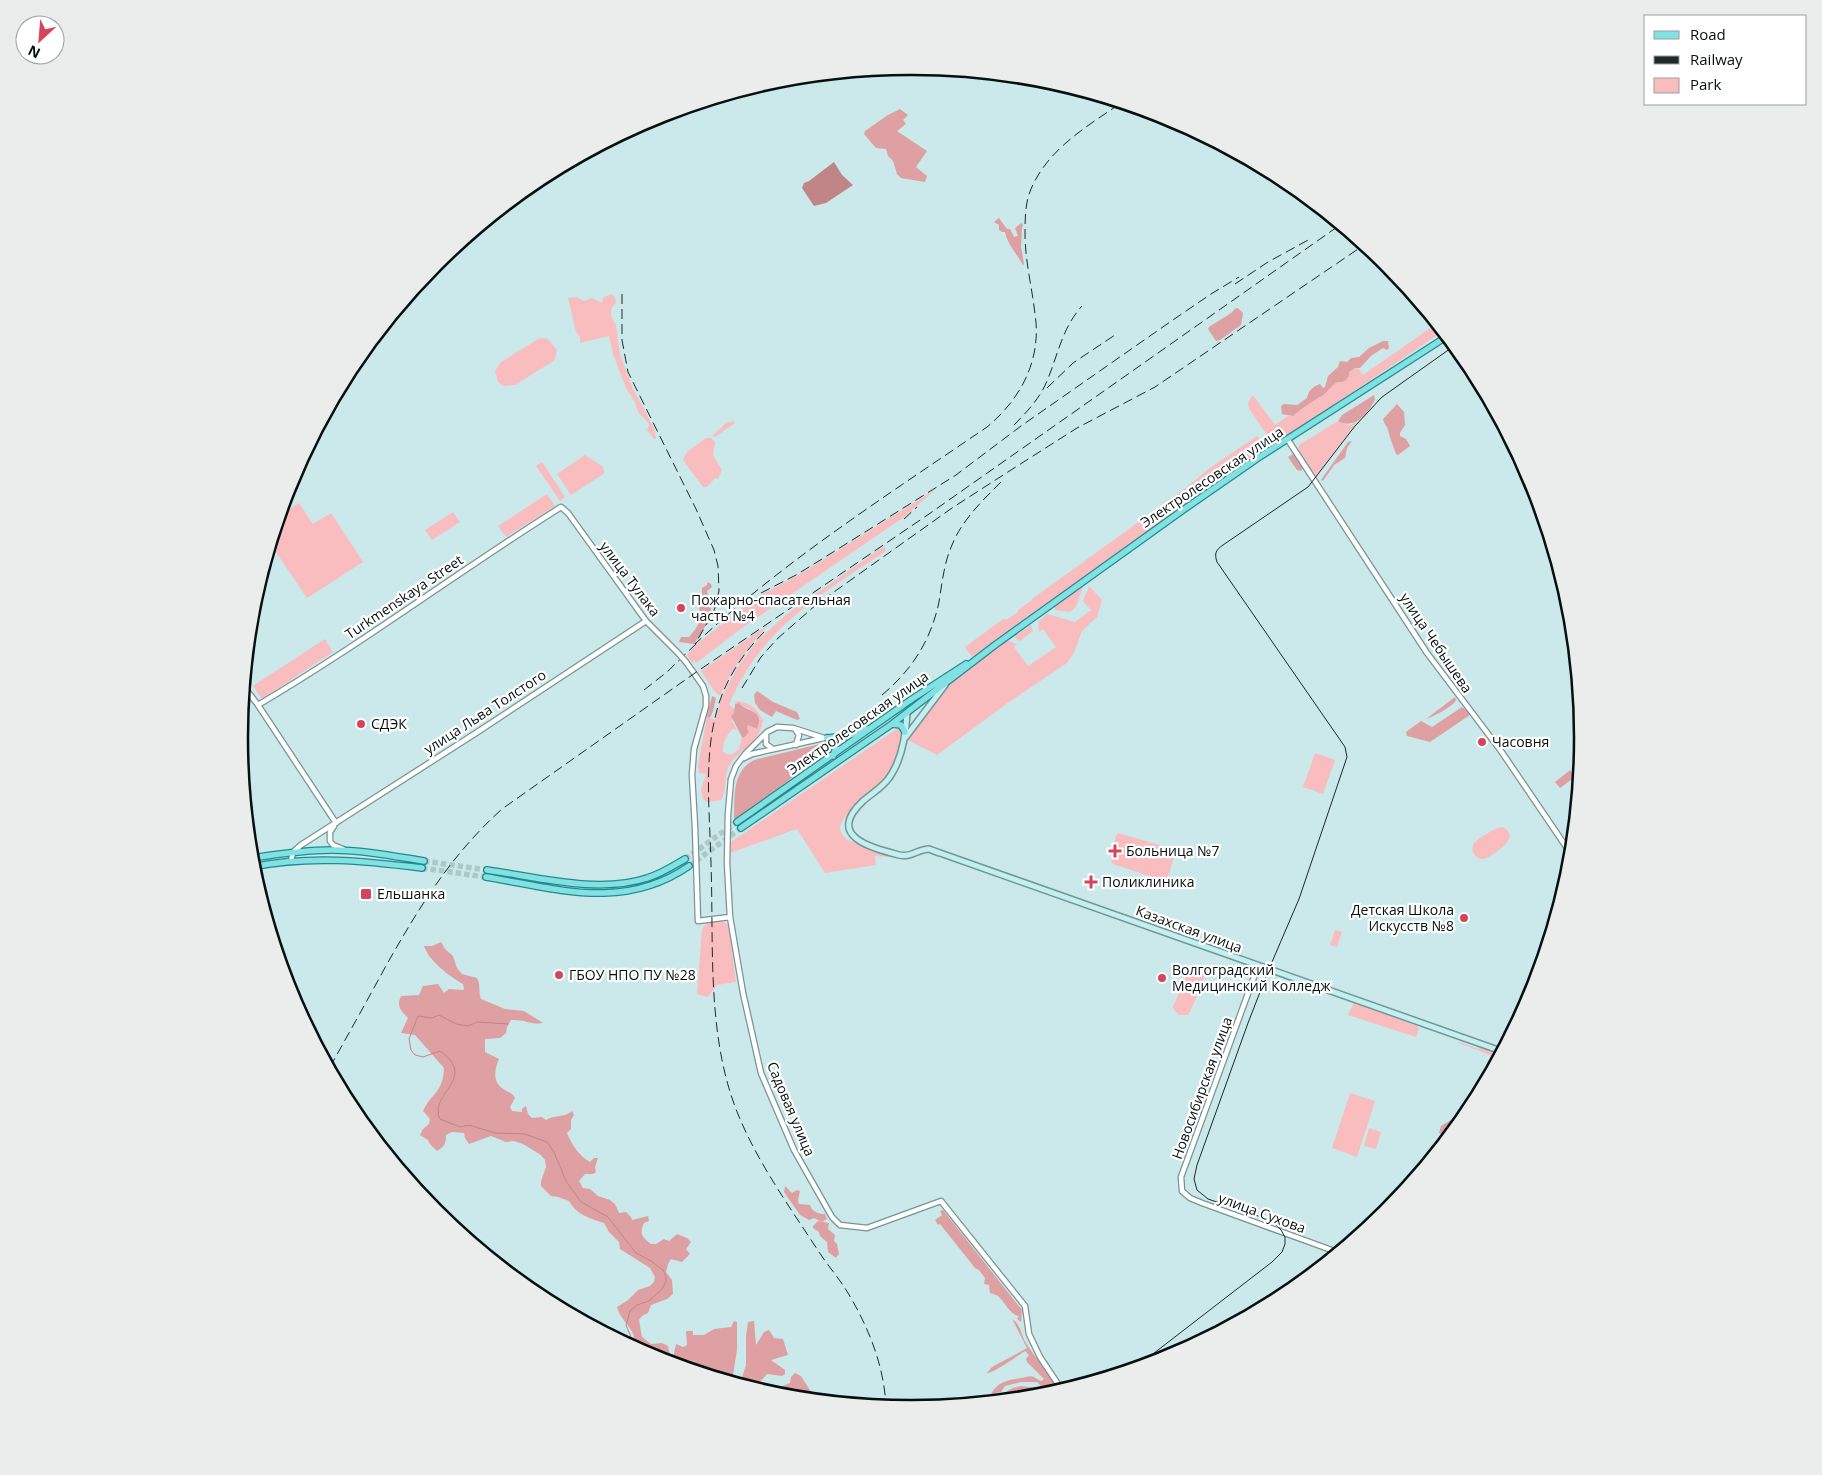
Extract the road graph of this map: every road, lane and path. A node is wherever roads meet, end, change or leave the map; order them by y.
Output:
1 (1441, 340) edge
2 (1288, 440) junction
3 (561, 507) joint
4 (646, 621) junction
5 (995, 645) junction
6 (948, 680) junction
7 (250, 694) edge
8 (258, 704) junction
9 (903, 706) junction
10 (907, 713) junction
11 (892, 724) junction
12 (874, 726) junction
13 (795, 729) junction
14 (767, 732) junction
15 (905, 732) junction
16 (825, 738) junction
17 (904, 740) junction
18 (796, 745) junction
19 (773, 750) junction
20 (833, 756) junction
21 (739, 762) junction
22 (737, 822) tunnel mouth
23 (336, 823) junction
24 (741, 828) tunnel mouth
25 (1565, 845) edge
26 (351, 851) junction
27 (293, 852) junction
28 (259, 857) edge
29 (685, 859) tunnel mouth
30 (291, 861) junction
31 (424, 861) tunnel mouth
32 (261, 866) edge
33 (689, 866) tunnel mouth
34 (422, 868) tunnel mouth
35 (487, 870) tunnel mouth
36 (486, 877) tunnel mouth
37 (730, 917) junction
38 (1258, 966) junction
39 (1496, 1048) edge
40 (1182, 1191) joint
41 (1331, 1250) edge
42 (1057, 1383) edge

1 - 2 main road, Электролесовская улица
2 - 5 main road, Электролесовская улица
2 - 25 street, улица Чебышева
3 - 4 street, улица Тулака
3 - 8 street, Turkmenskaya Street
4 - 23 street, улица Льва Толстого
4 - 37 street, улица Тулака, bridge
5 - 6 main road, Электролесовская улица
5 - 9 main road, Электролесовская улица
6 - 10 main road, Электролесовская улица
6 - 17 main road
7 - 8 street
8 - 23 street
9 - 10 main road
9 - 12 main road, Электролесовская улица
10 - 11 main road, Электролесовская улица
10 - 15 main road
11 - 15 main road
11 - 24 main road, Электролесовская улица
12 - 16 main road
12 - 20 main road, Электролесовская улица
13 - 14 street
13 - 16 street
13 - 18 street
14 - 19 street
14 - 21 street, Садовая улица
15 - 17 main road
16 - 18 street
16 - 20 main road
17 - 38 main road, Казахская улица
18 - 19 street
19 - 21 street
20 - 22 main road, Электролесовская улица
21 - 37 street, Садовая улица
23 - 26 street, улица Льва Толстого
23 - 27 street, улица Льва Толстого
26 - 27 main road
26 - 31 main road
27 - 28 main road
27 - 30 street
29 - 35 main road
30 - 32 main road
30 - 34 main road
33 - 36 main road
37 - 42 street, Садовая улица
38 - 39 main road, Казахская улица
38 - 40 street, Новосибирская улица
40 - 41 street, улица Сухова

